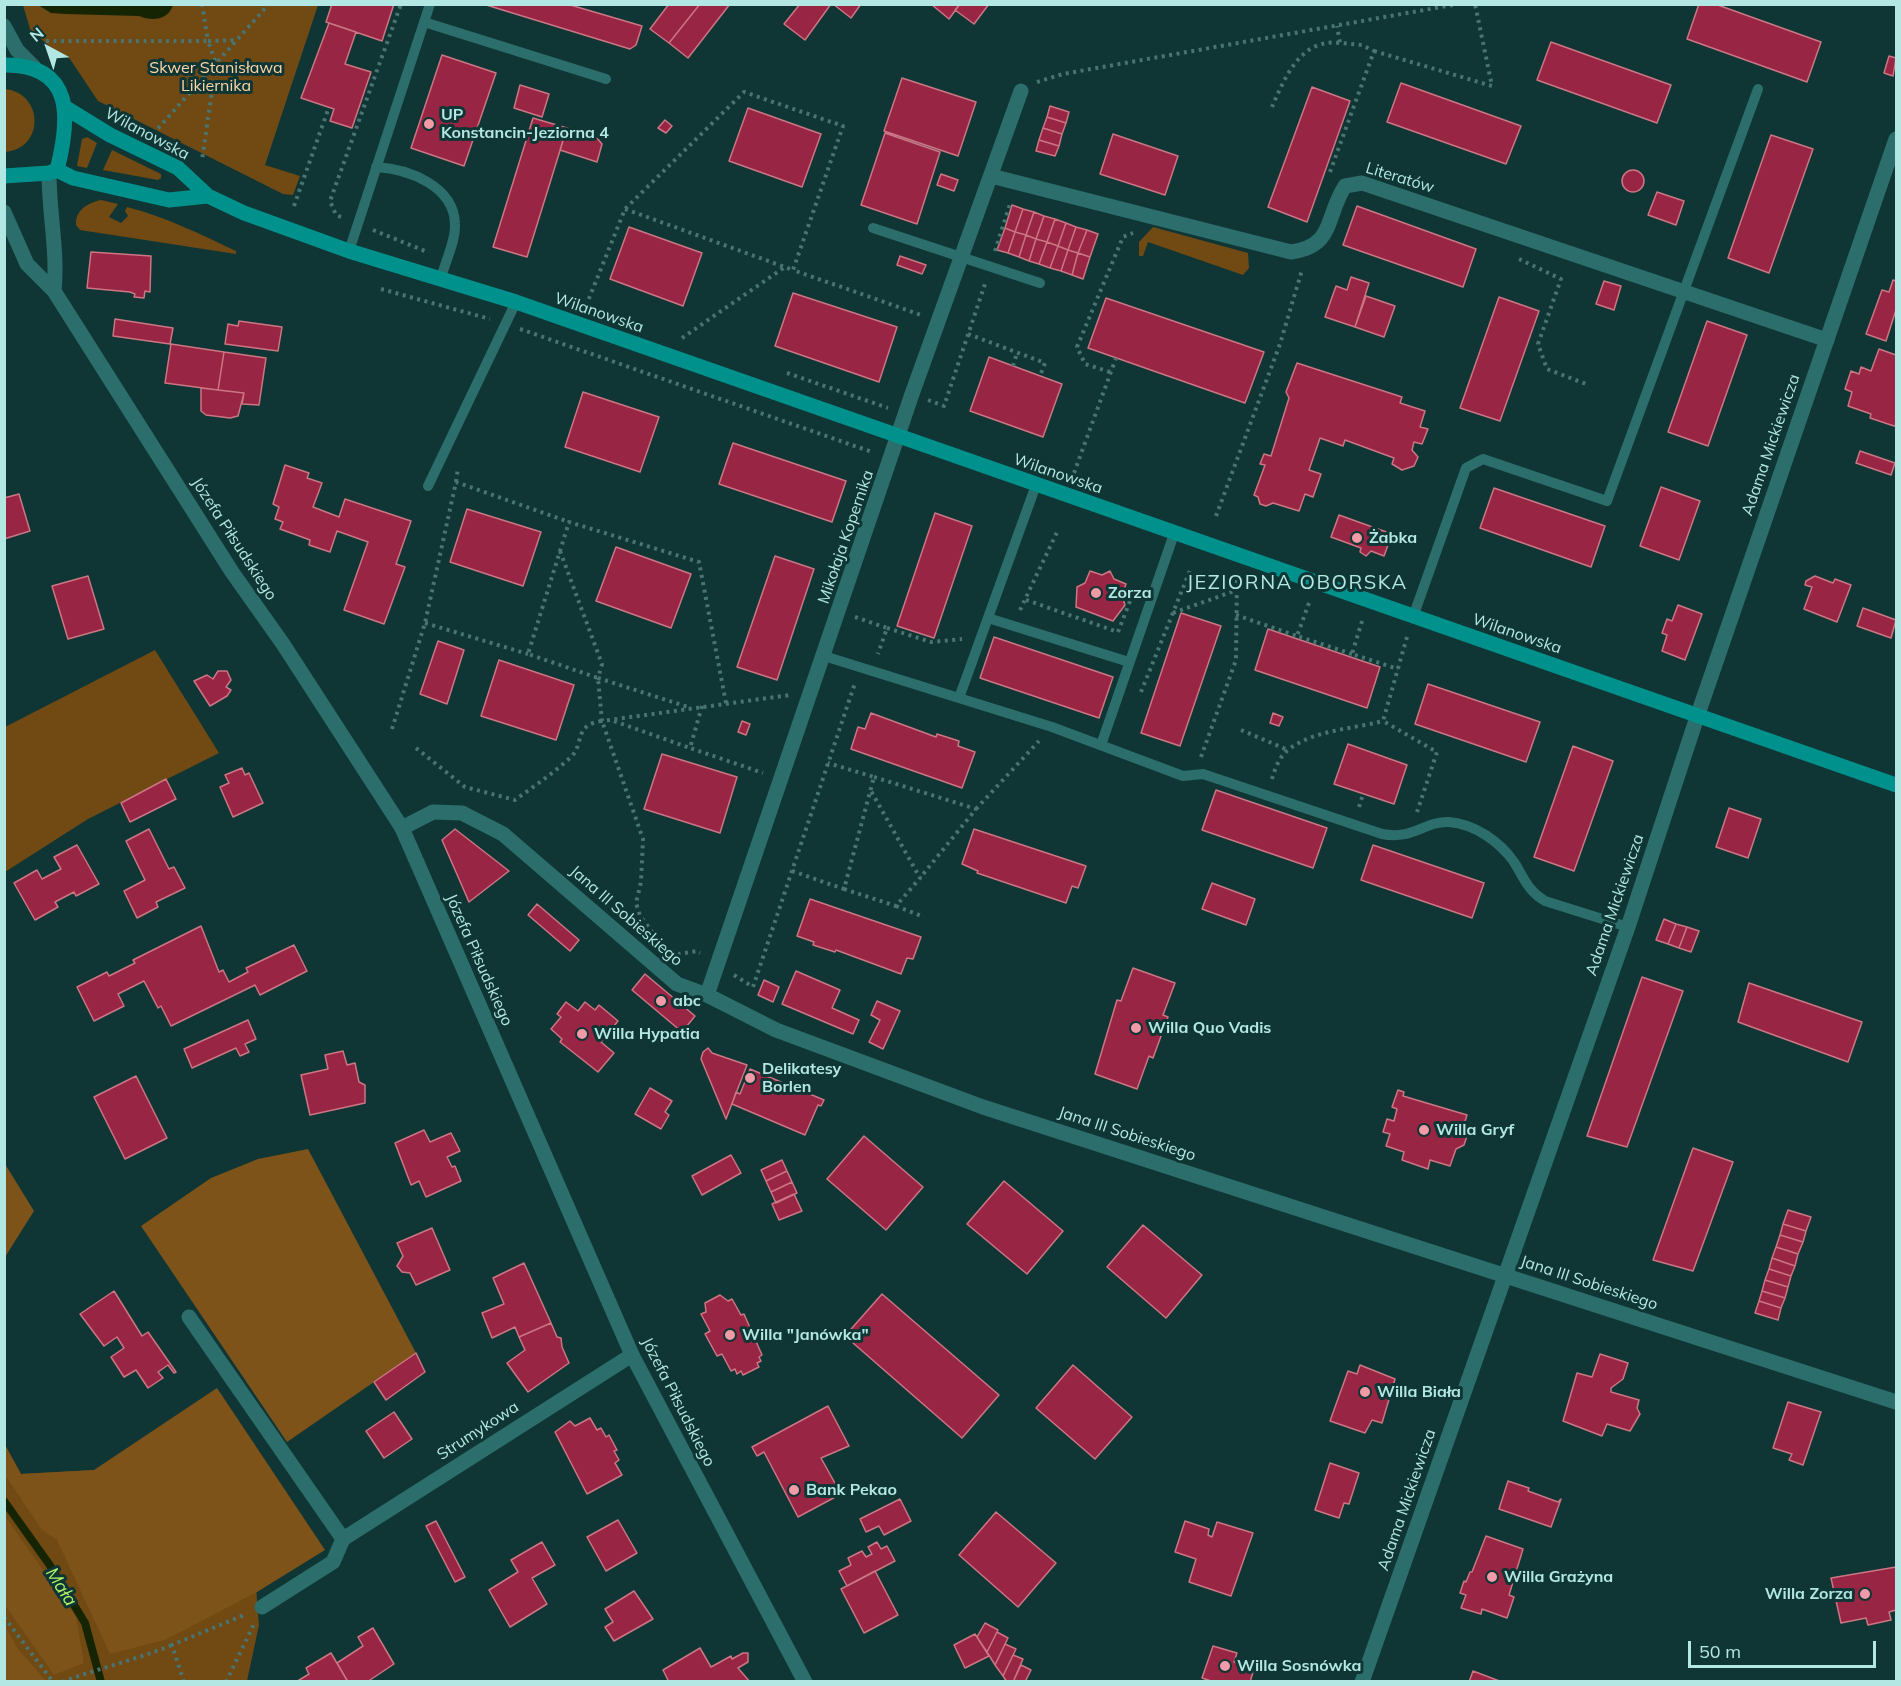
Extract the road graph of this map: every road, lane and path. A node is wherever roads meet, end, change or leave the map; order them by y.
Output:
1 (202, 4) edge
2 (269, 4) edge
3 (401, 4) edge
4 (430, 4) edge
5 (1458, 4) edge
6 (1475, 4) edge
7 (424, 22) junction
8 (4, 26) edge
9 (238, 40) junction
10 (46, 41) dead end
11 (208, 41) junction
12 (1340, 43) dead end
13 (1374, 51) dead end
14 (216, 64) junction
15 (4, 66) edge
16 (34, 67) junction
17 (606, 79) dead end
18 (1758, 89) dead end
19 (1021, 92) joint
20 (329, 107) dead end
21 (1272, 107) dead end
22 (66, 108) junction
23 (153, 135) dead end
24 (1896, 139) edge
25 (202, 160) dead end
26 (376, 167) junction
27 (53, 172) junction
28 (4, 176) edge
29 (991, 176) junction
30 (208, 196) junction
31 (294, 206) dead end
32 (625, 209) junction
33 (4, 212) edge
34 (336, 215) dead end
35 (873, 228) dead end
36 (1136, 232) dead end
37 (349, 251) junction
38 (1513, 256) dead end
39 (961, 259) junction
40 (785, 267) junction
41 (1303, 268) dead end
42 (793, 270) junction
43 (441, 278) junction
44 (1040, 283) dead end
45 (381, 289) dead end
46 (54, 291) junction
47 (1684, 291) junction
48 (516, 302) junction
49 (586, 306) dead end
50 (927, 317) dead end
51 (507, 325) junction
52 (968, 334) dead end
53 (682, 338) dead end
54 (1827, 340) junction
55 (1017, 353) junction
56 (1116, 357) dead end
57 (1013, 366) dead end
58 (1110, 372) junction
59 (1040, 376) dead end
60 (1586, 384) dead end
61 (899, 437) junction
62 (1074, 473) dead end
63 (886, 475) junction
64 (1036, 485) junction
65 (428, 486) dead end
66 (1216, 516) dead end
67 (569, 522) junction
68 (1058, 530) dead end
69 (1174, 534) junction
70 (560, 550) junction
71 (1237, 577) dead end
72 (1237, 590) junction
73 (1133, 592) dead end
74 (1026, 600) junction
75 (1309, 603) dead end
76 (1173, 613) dead end
77 (850, 615) dead end
78 (1236, 615) junction
79 (1413, 617) junction
80 (993, 620) junction
81 (1362, 621) dead end
82 (425, 623) junction
83 (887, 628) junction
84 (1297, 636) junction
85 (1407, 637) dead end
86 (973, 638) dead end
87 (528, 654) junction
88 (1352, 654) junction
89 (824, 656) junction
90 (1128, 662) junction
91 (860, 667) junction
92 (1398, 669) junction
93 (598, 678) junction
94 (959, 698) junction
95 (726, 703) junction
96 (793, 704) dead end
97 (702, 706) junction
98 (691, 708) junction
99 (1697, 717) junction
100 (612, 720) junction
101 (602, 721) junction
102 (1383, 721) junction
103 (392, 729) dead end
104 (1241, 730) dead end
105 (1101, 746) junction
106 (416, 748) dead end
107 (690, 748) junction
108 (1288, 750) junction
109 (1195, 759) dead end
110 (828, 763) junction
111 (769, 774) dead end
112 (874, 777) junction
113 (1270, 784) dead end
114 (1896, 785) edge
115 (870, 791) junction
116 (1417, 814) dead end
117 (402, 828) junction
118 (792, 871) junction
119 (920, 878) junction
120 (844, 889) junction
121 (896, 906) junction
122 (924, 916) dead end
123 (1628, 927) junction
124 (717, 964) junction
125 (707, 995) junction
126 (1506, 1274) junction
127 (189, 1317) dead end
128 (632, 1355) junction
129 (1896, 1402) edge
130 (343, 1539) junction
131 (262, 1607) junction
132 (4, 1617) edge
133 (172, 1645) junction
134 (53, 1682) edge
135 (62, 1682) edge
136 (184, 1682) edge
137 (226, 1682) edge
138 (805, 1682) edge
139 (1362, 1682) edge

1 - 11 path
2 - 9 path
3 - 34 path
4 - 7 lane
5 - 19 path
6 - 13 path
7 - 17 lane
7 - 26 lane
8 - 16 street
9 - 11 path
9 - 14 path
10 - 11 path
11 - 14 path
12 - 21 path
14 - 23 path
14 - 25 path
15 - 16 main road
16 - 22 main road
18 - 47 lane
19 - 29 street, Mikołaja Kopernika
20 - 31 path
22 - 27 main road
22 - 30 main road, Wilanowska
24 - 54 street, Adama Mickiewicza
26 - 37 lane
26 - 43 lane
27 - 28 main road
27 - 30 main road
27 - 46 street
29 - 39 street, Mikołaja Kopernika
29 - 47 street, Literatów
30 - 37 main road, Wilanowska
32 - 40 path
32 - 42 path
32 - 49 path
33 - 46 street, Józefa Piłsudskiego
35 - 39 lane
36 - 58 path
37 - 43 main road, Wilanowska
38 - 60 path
39 - 44 lane
39 - 61 street, Mikołaja Kopernika
40 - 42 path
40 - 53 path
41 - 66 path
42 - 50 path
43 - 48 main road, Wilanowska
45 - 51 path
46 - 117 street, Józefa Piłsudskiego
47 - 54 street, Literatów
47 - 79 lane
48 - 51 lane
48 - 61 main road, Wilanowska
51 - 63 path
51 - 65 lane
52 - 55 path
54 - 99 street, Adama Mickiewicza
55 - 57 path
55 - 59 path
56 - 58 path
58 - 62 path
61 - 63 street, Mikołaja Kopernika
61 - 64 main road, Wilanowska
63 - 89 street, Mikołaja Kopernika
64 - 69 main road, Wilanowska
64 - 80 lane
67 - 70 path
67 - 82 path
67 - 95 path
68 - 74 path
69 - 79 main road, Wilanowska
69 - 90 lane
70 - 87 path
70 - 93 path
71 - 72 path
72 - 76 path
72 - 78 path
73 - 74 path
74 - 80 path
75 - 84 path
77 - 83 path
78 - 84 path
78 - 109 path
79 - 99 main road, Wilanowska
80 - 90 lane
80 - 94 lane
81 - 88 path
82 - 87 path
82 - 103 path
83 - 86 path
83 - 91 path
84 - 88 path
85 - 92 path
87 - 93 path
88 - 92 path
89 - 91 lane
89 - 124 street, Mikołaja Kopernika
90 - 105 lane
91 - 94 lane
91 - 110 path
92 - 102 path
93 - 98 path
93 - 101 path
94 - 105 lane
95 - 96 path
95 - 97 path
97 - 98 path
97 - 107 path
98 - 100 path
99 - 114 main road, Wilanowska
99 - 123 street, Adama Mickiewicza
100 - 101 path
100 - 107 path
101 - 106 path
101 - 124 path
102 - 108 path
102 - 116 path
104 - 108 path
105 - 123 lane
107 - 111 path
108 - 113 path
110 - 112 path
110 - 118 path
112 - 115 path
112 - 119 path
115 - 119 path
115 - 120 path
117 - 125 street, Jana III Sobieskiego
117 - 128 street, Józefa Piłsudskiego
118 - 120 path
118 - 124 path
119 - 121 path
120 - 121 path
121 - 122 path
123 - 126 street, Adama Mickiewicza
124 - 125 street, Mikołaja Kopernika
125 - 126 street, Jana III Sobieskiego
126 - 129 street, Jana III Sobieskiego
126 - 139 street, Adama Mickiewicza
127 - 130 street
128 - 130 street, Strumykowa
128 - 138 street, Józefa Piłsudskiego
130 - 131 street, Strumykowa
131 - 133 path
131 - 137 path
132 - 134 path
133 - 135 path
133 - 136 path

